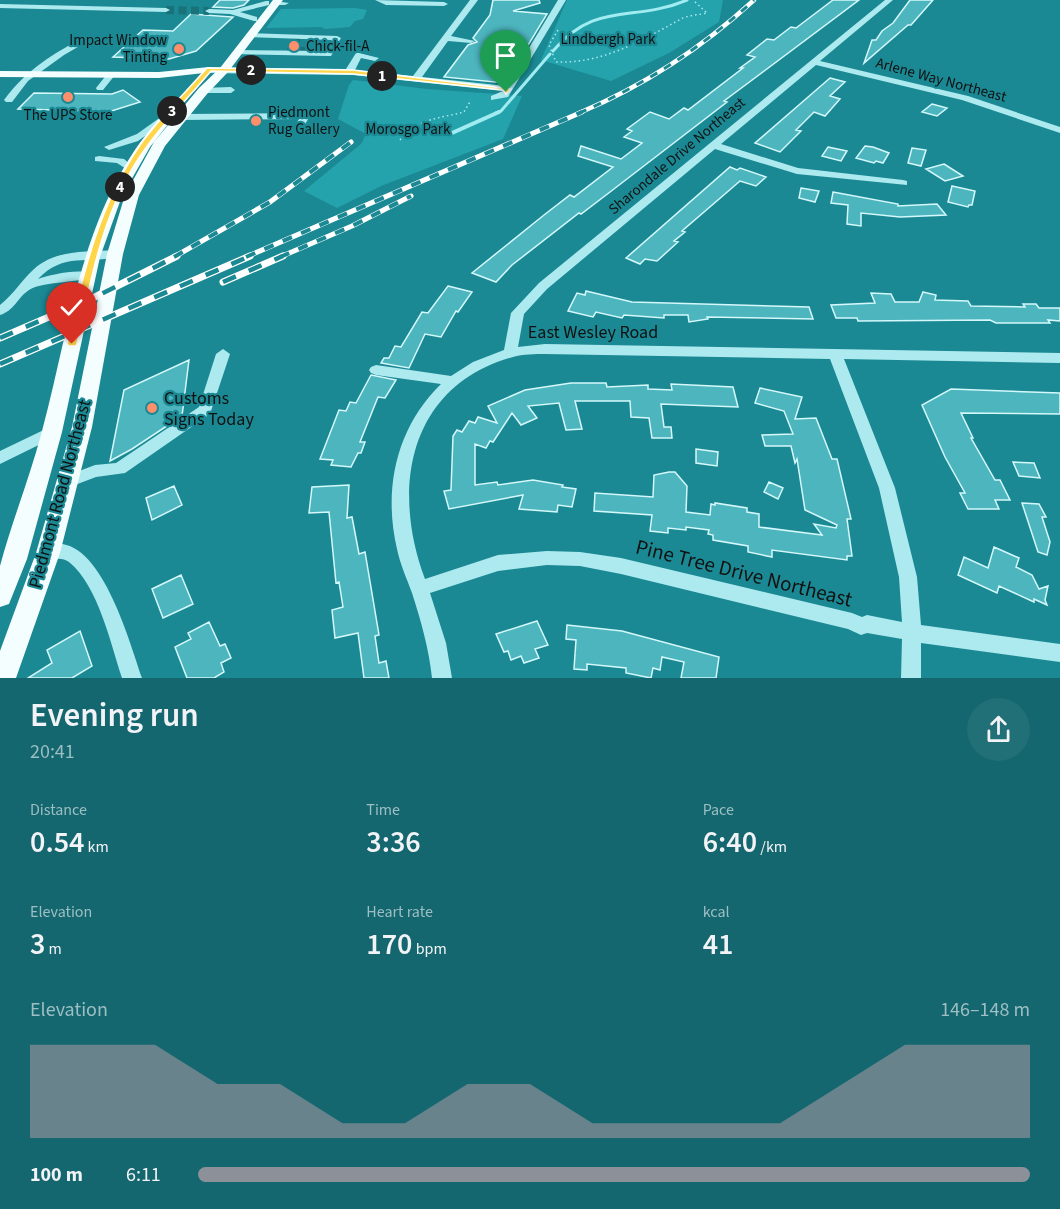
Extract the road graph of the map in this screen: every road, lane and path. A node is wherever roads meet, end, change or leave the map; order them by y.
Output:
1 (168, 0) tunnel mouth
2 (380, 0) edge
3 (474, 0) edge
4 (562, 0) edge
5 (693, 0) edge
6 (889, 0) edge
7 (275, 2) edge
8 (444, 4) dead end
9 (0, 6) edge
10 (209, 11) tunnel mouth
11 (231, 12) junction
12 (254, 19) junction
13 (561, 24) dead end
14 (250, 35) junction
15 (271, 36) junction
16 (282, 36) junction
17 (91, 37) dead end
18 (447, 38) junction
19 (471, 41) dead end
20 (287, 51) tunnel mouth
21 (310, 51) dead end
22 (237, 52) junction
23 (259, 53) junction
24 (269, 53) junction
25 (328, 54) junction
26 (814, 62) junction
27 (0, 64) edge
28 (45, 64) junction
29 (209, 70) junction
30 (224, 70) junction
31 (318, 71) junction
32 (352, 72) junction
33 (0, 74) edge
34 (35, 74) junction
35 (111, 75) junction
36 (415, 80) junction
37 (313, 81) dead end
38 (100, 88) dead end
39 (507, 89) junction
40 (231, 90) dead end
41 (203, 91) junction
42 (494, 98) dead end
43 (471, 100) dead end
44 (168, 116) junction
45 (182, 117) junction
46 (301, 124) dead end
47 (1060, 130) edge
48 (400, 140) dead end
49 (713, 145) junction
50 (109, 147) dead end
51 (99, 159) dead end
52 (131, 169) junction
53 (903, 183) dead end
54 (115, 254) junction
55 (92, 257) junction
56 (87, 275) junction
57 (25, 288) junction
58 (0, 311) edge
59 (510, 353) junction
60 (223, 354) dead end
61 (835, 354) junction
62 (1060, 358) edge
63 (376, 370) dead end
64 (454, 381) junction
65 (52, 432) junction
66 (0, 458) edge
67 (67, 482) junction
68 (48, 553) junction
69 (420, 589) junction
70 (0, 596) edge
71 (912, 633) junction
72 (1060, 654) edge
73 (3, 678) edge
74 (132, 678) edge
75 (442, 678) edge
76 (911, 678) edge

1 - 9 street
2 - 8 street
3 - 18 street
4 - 39 street
5 - 13 path
6 - 26 street, Sharondale Drive Northeast
7 - 11 street
7 - 12 main road, Piedmont Road Northeast
7 - 14 main road, Piedmont Road Northeast
10 - 11 street
11 - 12 street
12 - 29 main road, Piedmont Road Northeast
14 - 15 street
14 - 22 main road, Piedmont Road Northeast
15 - 16 street
15 - 23 street
16 - 21 street
16 - 25 street
17 - 28 street
18 - 19 street
18 - 36 street
20 - 24 street
22 - 23 street
22 - 30 main road, Piedmont Road Northeast
23 - 24 street
24 - 25 street
25 - 31 street
26 - 47 street, Arlene Way Northeast
26 - 49 street, Sharondale Drive Northeast
27 - 28 main road
28 - 29 main road
28 - 34 street
29 - 30 street
29 - 35 main road
29 - 44 main road, Piedmont Road Northeast
30 - 31 street
30 - 41 main road, Piedmont Road Northeast
31 - 32 street
31 - 37 street
32 - 32 street
32 - 36 street
33 - 34 main road
34 - 35 main road
35 - 38 street
36 - 39 street
39 - 42 street
40 - 41 street
41 - 45 main road, Piedmont Road Northeast
43 - 48 path
44 - 50 street
44 - 52 main road, Piedmont Road Northeast
45 - 46 street
45 - 54 main road, Piedmont Road Northeast
49 - 53 street
49 - 59 street, Sharondale Drive Northeast
51 - 52 street
52 - 55 main road, Piedmont Road Northeast
54 - 55 street
54 - 67 main road, Piedmont Road Northeast
55 - 56 main road, Piedmont Road Northeast
55 - 57 street
56 - 57 street
56 - 65 main road, Piedmont Road Northeast
57 - 58 street
59 - 61 street, East Wesley Road
59 - 64 street, East Wesley Road
60 - 67 street
61 - 62 street, East Wesley Road
61 - 71 street
63 - 64 street
64 - 69 street, East Wesley Road
65 - 66 street
65 - 70 main road, Piedmont Road Northeast
67 - 68 main road, Piedmont Road Northeast
68 - 73 main road, Piedmont Road Northeast
68 - 74 street
69 - 71 street, Pine Tree Drive Northeast
69 - 75 street, East Wesley Road
71 - 72 street, Pine Tree Drive Northeast
71 - 76 street

